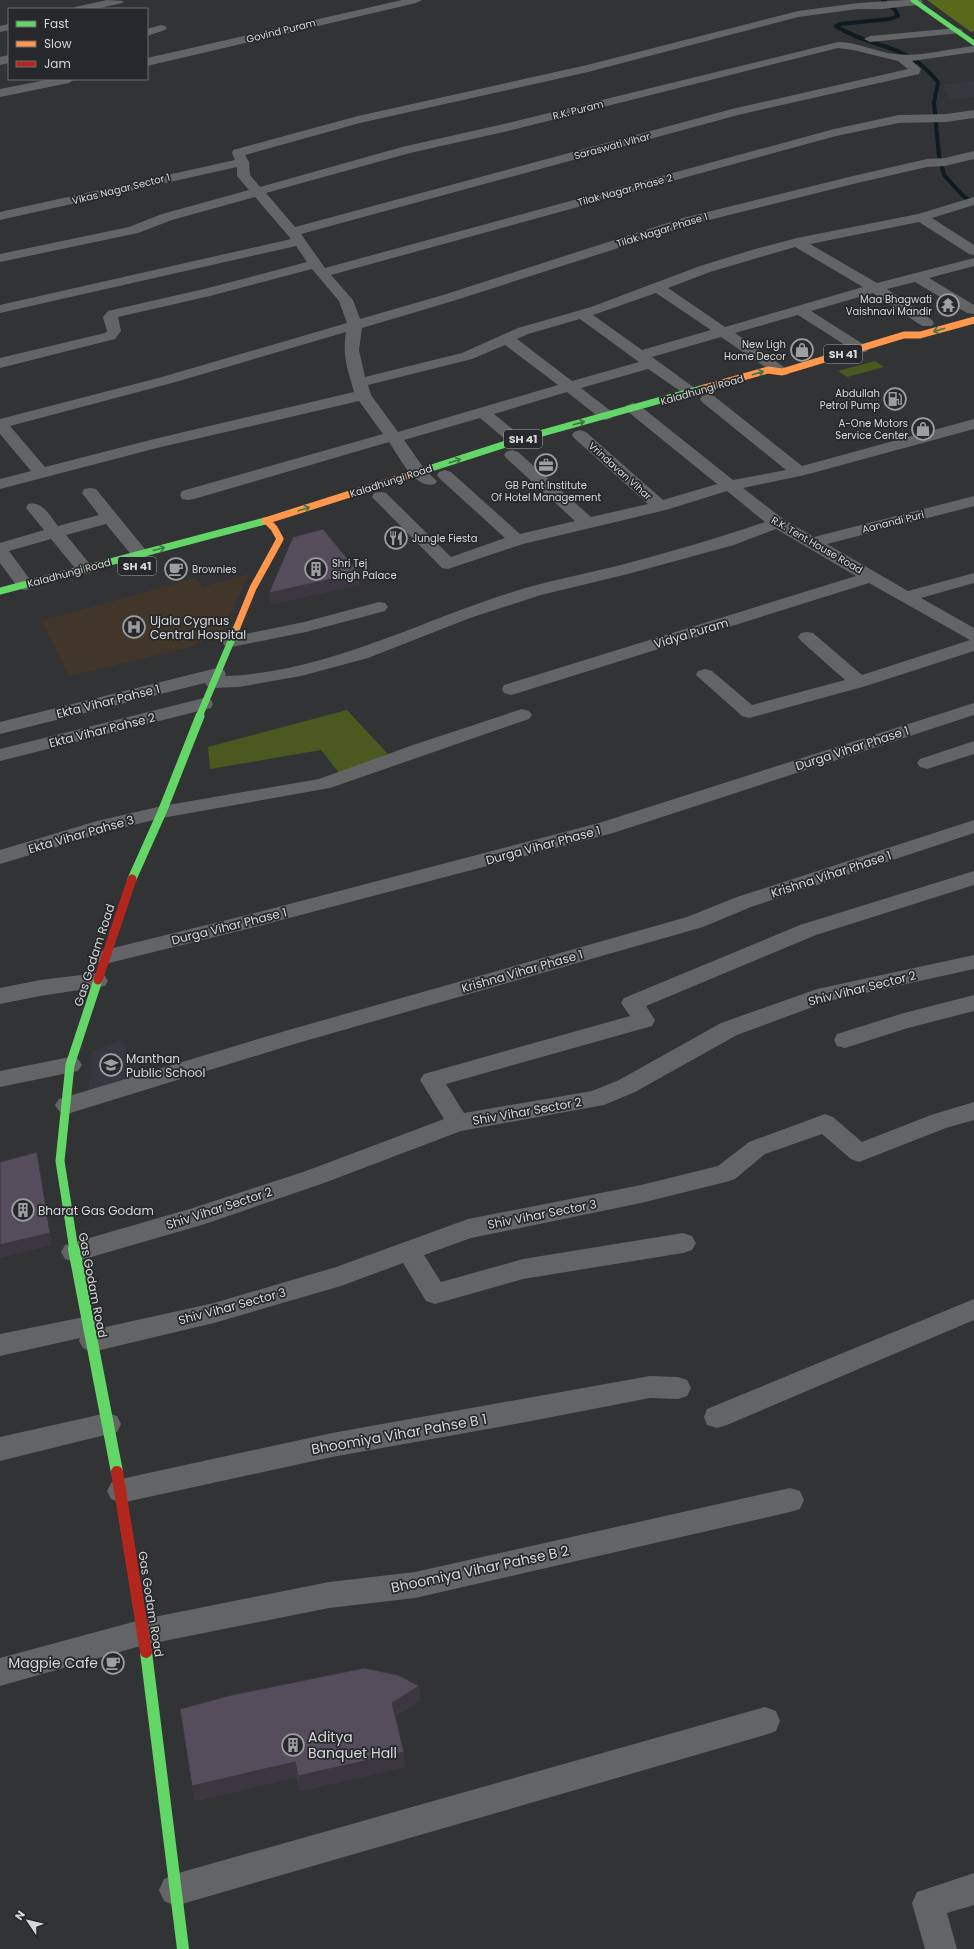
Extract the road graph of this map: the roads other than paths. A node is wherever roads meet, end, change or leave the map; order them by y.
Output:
1 (416, 0) edge
2 (118, 1) dead end
3 (915, 1) edge
4 (84, 8) edge
5 (161, 28) dead end
6 (957, 31) junction
7 (148, 32) edge
8 (870, 39) dead end
9 (974, 43) edge
10 (974, 49) edge
11 (901, 58) junction
12 (148, 62) edge
13 (64, 80) edge
14 (0, 93) edge
15 (974, 114) edge
16 (974, 155) edge
17 (243, 162) junction
18 (256, 192) junction
19 (966, 206) edge
20 (0, 216) edge
21 (921, 217) junction
22 (296, 237) junction
23 (798, 242) junction
24 (974, 251) edge
25 (0, 258) edge
26 (974, 262) edge
27 (319, 268) junction
28 (917, 277) junction
29 (657, 287) junction
30 (875, 288) junction
31 (0, 309) edge
32 (800, 310) junction
33 (973, 313) edge
34 (582, 314) junction
35 (957, 314) dead end
36 (931, 322) joint
37 (355, 325) junction
38 (724, 332) junction
39 (904, 335) junction
40 (506, 338) junction
41 (861, 349) junction
42 (646, 359) junction
43 (0, 364) edge
44 (778, 376) junction
45 (569, 387) junction
46 (361, 389) junction
47 (705, 397) junction
48 (483, 412) junction
49 (606, 415) junction
50 (642, 415) junction
51 (0, 424) edge
52 (974, 424) edge
53 (583, 435) dead end
54 (393, 437) junction
55 (514, 451) junction
56 (799, 472) junction
57 (42, 473) junction
58 (449, 474) joint
59 (421, 479) junction
60 (0, 484) edge
61 (730, 485) junction
62 (90, 493) dead end
63 (188, 495) dead end
64 (380, 497) dead end
65 (974, 501) edge
66 (660, 506) junction
67 (34, 508) dead end
68 (112, 517) junction
69 (267, 521) junction
70 (586, 522) junction
71 (777, 523) junction
72 (278, 527) junction
73 (55, 533) junction
74 (252, 534) dead end
75 (517, 540) junction
76 (812, 543) junction
77 (0, 548) edge
78 (0, 551) edge
79 (144, 559) junction
80 (85, 569) junction
81 (871, 577) junction
82 (974, 578) edge
83 (25, 585) junction
84 (0, 591) edge
85 (906, 597) junction
86 (379, 607) dead end
87 (974, 636) edge
88 (807, 637) dead end
89 (231, 642) junction
90 (974, 645) edge
91 (705, 675) dead end
92 (215, 678) junction
93 (859, 682) junction
94 (510, 689) dead end
95 (204, 704) junction
96 (974, 709) edge
97 (522, 715) dead end
98 (0, 728) edge
99 (974, 747) edge
100 (0, 755) edge
101 (927, 763) dead end
102 (162, 812) junction
103 (974, 826) edge
104 (0, 856) edge
105 (974, 878) edge
106 (105, 957) junction
107 (974, 962) edge
108 (97, 981) junction
109 (0, 996) edge
110 (974, 1003) edge
111 (845, 1040) dead end
112 (70, 1065) junction
113 (0, 1079) edge
114 (67, 1105) junction
115 (974, 1110) edge
116 (458, 1123) junction
117 (683, 1243) dead end
118 (408, 1251) junction
119 (74, 1252) junction
120 (974, 1309) edge
121 (90, 1334) junction
122 (0, 1346) edge
123 (678, 1388) dead end
124 (717, 1417) dead end
125 (107, 1424) junction
126 (0, 1449) edge
127 (121, 1491) junction
128 (790, 1500) dead end
129 (144, 1632) junction
130 (0, 1672) edge
131 (766, 1721) dead end
132 (974, 1889) edge
133 (175, 1890) junction
134 (182, 1949) edge
135 (942, 1949) edge

1 - 12 street, Govind Puram
2 - 4 street
3 - 6 main road
3 - 17 street
5 - 7 street
6 - 8 street
6 - 9 main road
10 - 11 street, R.K. Puram
11 - 18 street, R.K. Puram
11 - 22 street, Saraswati Vihar
13 - 14 street
15 - 27 street, Tilak Nagar Phase 2
16 - 37 street, Tilak Nagar Phase 1
17 - 18 street
17 - 20 street, Vikas Nagar Sector 1
18 - 22 street
18 - 25 street, R.K. Puram
19 - 21 street
21 - 23 street
21 - 24 street
22 - 27 street
22 - 31 street
23 - 29 street
23 - 30 street
26 - 28 street
27 - 37 street
27 - 43 street, Tilak Nagar Phase 2
28 - 30 street
28 - 33 street
29 - 34 street
29 - 38 street
30 - 32 street
30 - 36 street
32 - 38 street
32 - 41 street
33 - 35 main road
33 -> 39 main road, Kaladhungi Road / SH 41
34 - 40 street
34 - 42 street
36 - 39 main road, Kaladhungi Road / SH 41
37 - 46 street
37 - 51 street, Tilak Nagar Phase 1
38 - 42 street
38 - 44 street
39 - 41 main road, Kaladhungi Road / SH 41
40 - 45 street
40 - 46 street
41 - 44 main road, Kaladhungi Road / SH 41
42 - 45 street
42 - 47 street
47 -> 44 main road, Kaladhungi Road / SH 41
45 - 48 street
45 - 49 street
46 - 54 street
46 - 57 street
47 - 50 main road, Kaladhungi Road / SH 41
47 - 56 street
48 - 54 street
48 - 55 street
49 - 50 main road, Kaladhungi Road / SH 41
55 -> 49 main road, Kaladhungi Road / SH 41
50 - 61 street, R.K. Tent House Road
51 - 57 street
52 - 56 street
53 - 66 street, Vrindavan Vihar
54 - 59 street
54 - 63 street
59 -> 55 main road, Kaladhungi Road / SH 41
55 - 70 street
56 - 61 street
57 - 60 street
58 - 59 main road, Kaladhungi Road / SH 41
58 - 75 street
69 -> 59 main road, Kaladhungi Road / SH 41
61 - 66 street
61 - 71 street, R.K. Tent House Road
62 - 68 street
64 - 75 street
65 - 76 street, Aanandi Puri
66 - 70 street
67 - 73 street
68 - 73 street
68 - 79 street
69 - 72 main road
79 -> 69 main road, Kaladhungi Road / SH 41
70 - 75 street
71 - 76 street, R.K. Tent House Road
71 - 92 street, Ekta Vihar Pahse 1
72 - 74 main road
72 - 89 main road, Gas Godam Road
73 - 77 street
73 - 80 street
76 - 81 street, R.K. Tent House Road
78 - 83 street
79 - 80 main road, Kaladhungi Road / SH 41
80 - 83 main road, Kaladhungi Road / SH 41
81 - 85 street, R.K. Tent House Road
81 - 94 street, Vidya Puram
82 - 85 street
83 - 84 main road, Kaladhungi Road / SH 41
85 - 87 street, R.K. Tent House Road
86 - 89 street
88 - 93 street
89 - 92 main road, Gas Godam Road
90 - 93 street
91 - 93 street
92 - 95 main road, Gas Godam Road
92 - 98 street, Ekta Vihar Pahse 1
95 - 100 street, Ekta Vihar Pahse 2
95 - 102 main road, Gas Godam Road
96 - 106 street, Durga Vihar Phase 1
97 - 102 street, Ekta Vihar Pahse 3
99 - 101 street
102 - 104 street, Ekta Vihar Pahse 3
102 - 106 main road, Gas Godam Road
103 - 114 street, Krishna Vihar Phase 1
105 - 116 street
106 - 108 main road, Gas Godam Road
107 - 116 street, Shiv Vihar Sector 2
108 - 109 street
108 - 112 main road, Gas Godam Road
110 - 111 street
112 - 113 street
112 - 114 main road, Gas Godam Road
114 - 119 main road, Gas Godam Road
115 - 118 street, Shiv Vihar Sector 3
116 - 119 street, Shiv Vihar Sector 2
117 - 118 street
118 - 121 street, Shiv Vihar Sector 3
119 - 121 main road, Gas Godam Road
120 - 124 street
121 - 122 street, Shiv Vihar Sector 3
121 - 125 main road, Gas Godam Road
123 - 127 street, Bhoomiya Vihar Pahse B 1
125 - 126 street
125 - 127 main road, Gas Godam Road
127 - 129 main road, Gas Godam Road
128 - 129 street, Bhoomiya Vihar Pahse B 2
129 - 130 street, Bhoomiya Vihar Pahse B 2
129 - 133 main road, Gas Godam Road
131 - 133 street
132 - 135 street
133 - 134 main road, Gas Godam Road

